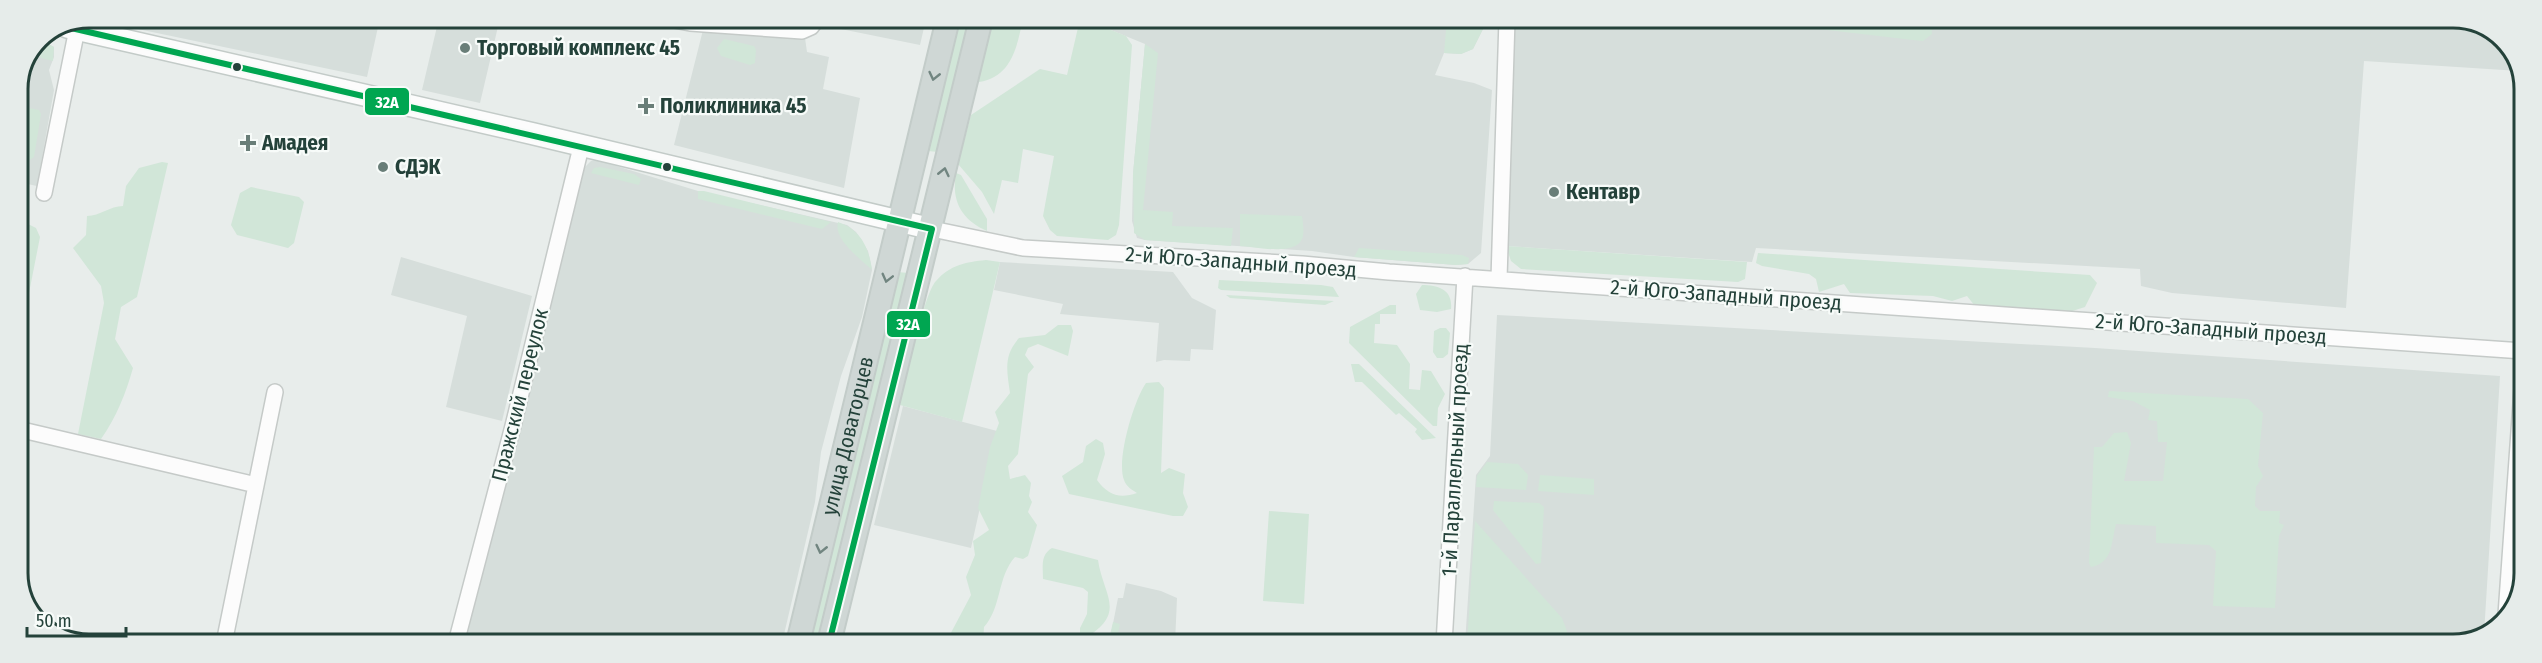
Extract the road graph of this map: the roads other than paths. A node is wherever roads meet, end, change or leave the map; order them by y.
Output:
1 (760, 28) edge
2 (809, 28) edge
3 (946, 28) edge
4 (979, 28) edge
5 (1507, 28) edge
6 (85, 29) edge
7 (73, 31) edge
8 (581, 147) junction
9 (44, 194) dead end
10 (901, 221) junction
11 (932, 229) junction
12 (1465, 276) junction
13 (1499, 279) junction
14 (2514, 350) edge
15 (275, 392) dead end
16 (29, 432) edge
17 (256, 485) junction
18 (2514, 504) edge
19 (2507, 600) edge
20 (226, 634) edge
21 (458, 634) edge
22 (800, 634) edge
23 (831, 634) edge
24 (1445, 634) edge

1 - 2 street
3 -> 10 main road, улица Доваторцев
11 -> 4 main road, улица Доваторцев
5 - 13 street
6 - 8 main road
7 - 9 street
8 - 10 main road
8 - 21 street, Пражский переулок
10 - 11 main road
10 -> 22 main road, улица Доваторцев
11 - 12 street, 2-й Юго-Западный проезд
11 - 23 main road, улица Доваторцев
12 - 13 street, 2-й Юго-Западный проезд
12 - 24 street, 1-й Параллельный проезд
13 - 14 street, 2-й Юго-Западный проезд
15 - 17 street
16 - 17 street
17 - 20 street
18 - 19 street

